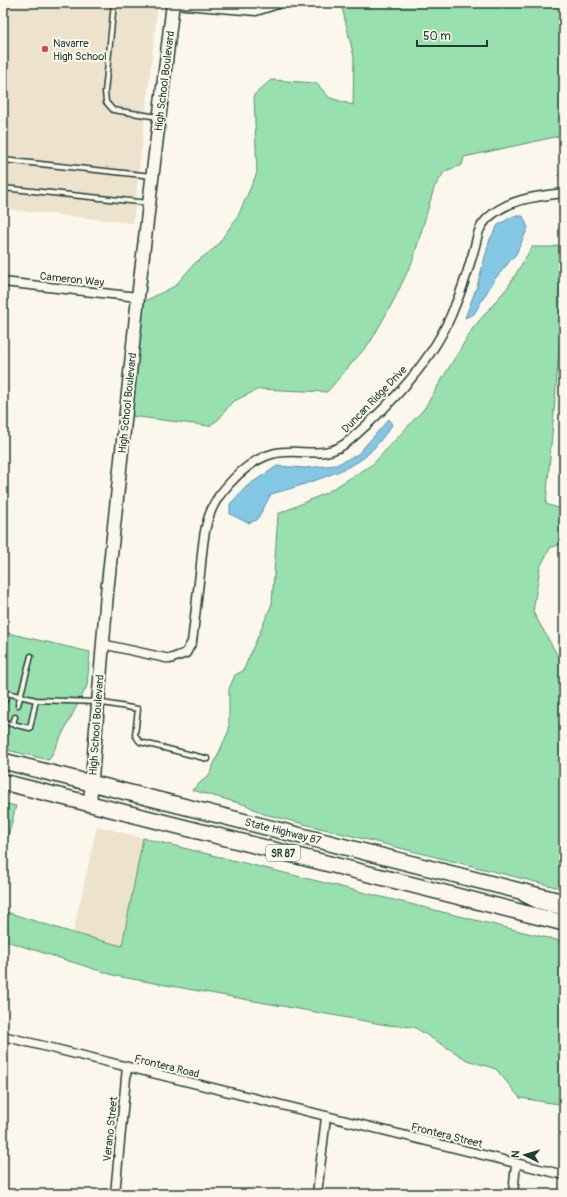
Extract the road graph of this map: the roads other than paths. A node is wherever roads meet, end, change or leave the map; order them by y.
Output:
1 (114, 3) edge
2 (173, 3) edge
3 (278, 4) edge
4 (159, 117) junction
5 (3, 160) edge
6 (152, 176) junction
7 (3, 188) edge
8 (564, 193) edge
9 (149, 203) junction
10 (3, 282) edge
11 (138, 297) junction
12 (102, 644) junction
13 (31, 656) dead end
14 (5, 692) edge
15 (21, 696) junction
16 (36, 700) junction
17 (5, 701) dead end
18 (97, 702) junction
19 (18, 705) dead end
20 (15, 717) dead end
21 (3, 722) edge
22 (14, 724) junction
23 (208, 759) dead end
24 (3, 761) edge
25 (3, 782) edge
26 (93, 783) junction
27 (90, 803) junction
28 (497, 885) junction
29 (564, 902) edge
30 (564, 911) edge
31 (564, 923) edge
32 (3, 1036) edge
33 (127, 1067) junction
34 (326, 1117) junction
35 (516, 1164) junction
36 (564, 1175) edge
37 (114, 1194) edge
38 (317, 1194) edge
39 (513, 1194) edge

1 - 4 lane
2 - 3 street
2 - 4 street, High School Boulevard
4 - 6 street, High School Boulevard
5 - 6 lane
6 - 9 street, High School Boulevard
7 - 9 lane
8 - 12 street, Duncan Ridge Drive
9 - 11 street, High School Boulevard
10 - 11 street, Cameron Way
11 - 12 street, High School Boulevard
12 - 18 street, High School Boulevard
13 - 15 lane
14 - 15 lane
14 - 17 lane
15 - 16 lane
15 - 19 lane
16 - 18 lane
16 - 22 lane
18 - 23 lane
18 - 26 street, High School Boulevard
20 - 22 lane
21 - 22 lane
24 - 26 highway, State Highway 87 / SR 87
25 - 27 highway, SR 87
26 - 27 street, High School Boulevard
26 - 28 highway, State Highway 87 / SR 87
27 - 31 highway, SR 87
28 - 29 highway, State Highway 87 / SR 87
28 - 30 street
32 - 33 street, Frontera Road
33 - 34 street, Frontera Road
33 - 37 street, Verano Street
34 - 35 street, Frontera Street
34 - 38 street
35 - 36 street, Frontera Street
35 - 39 street

